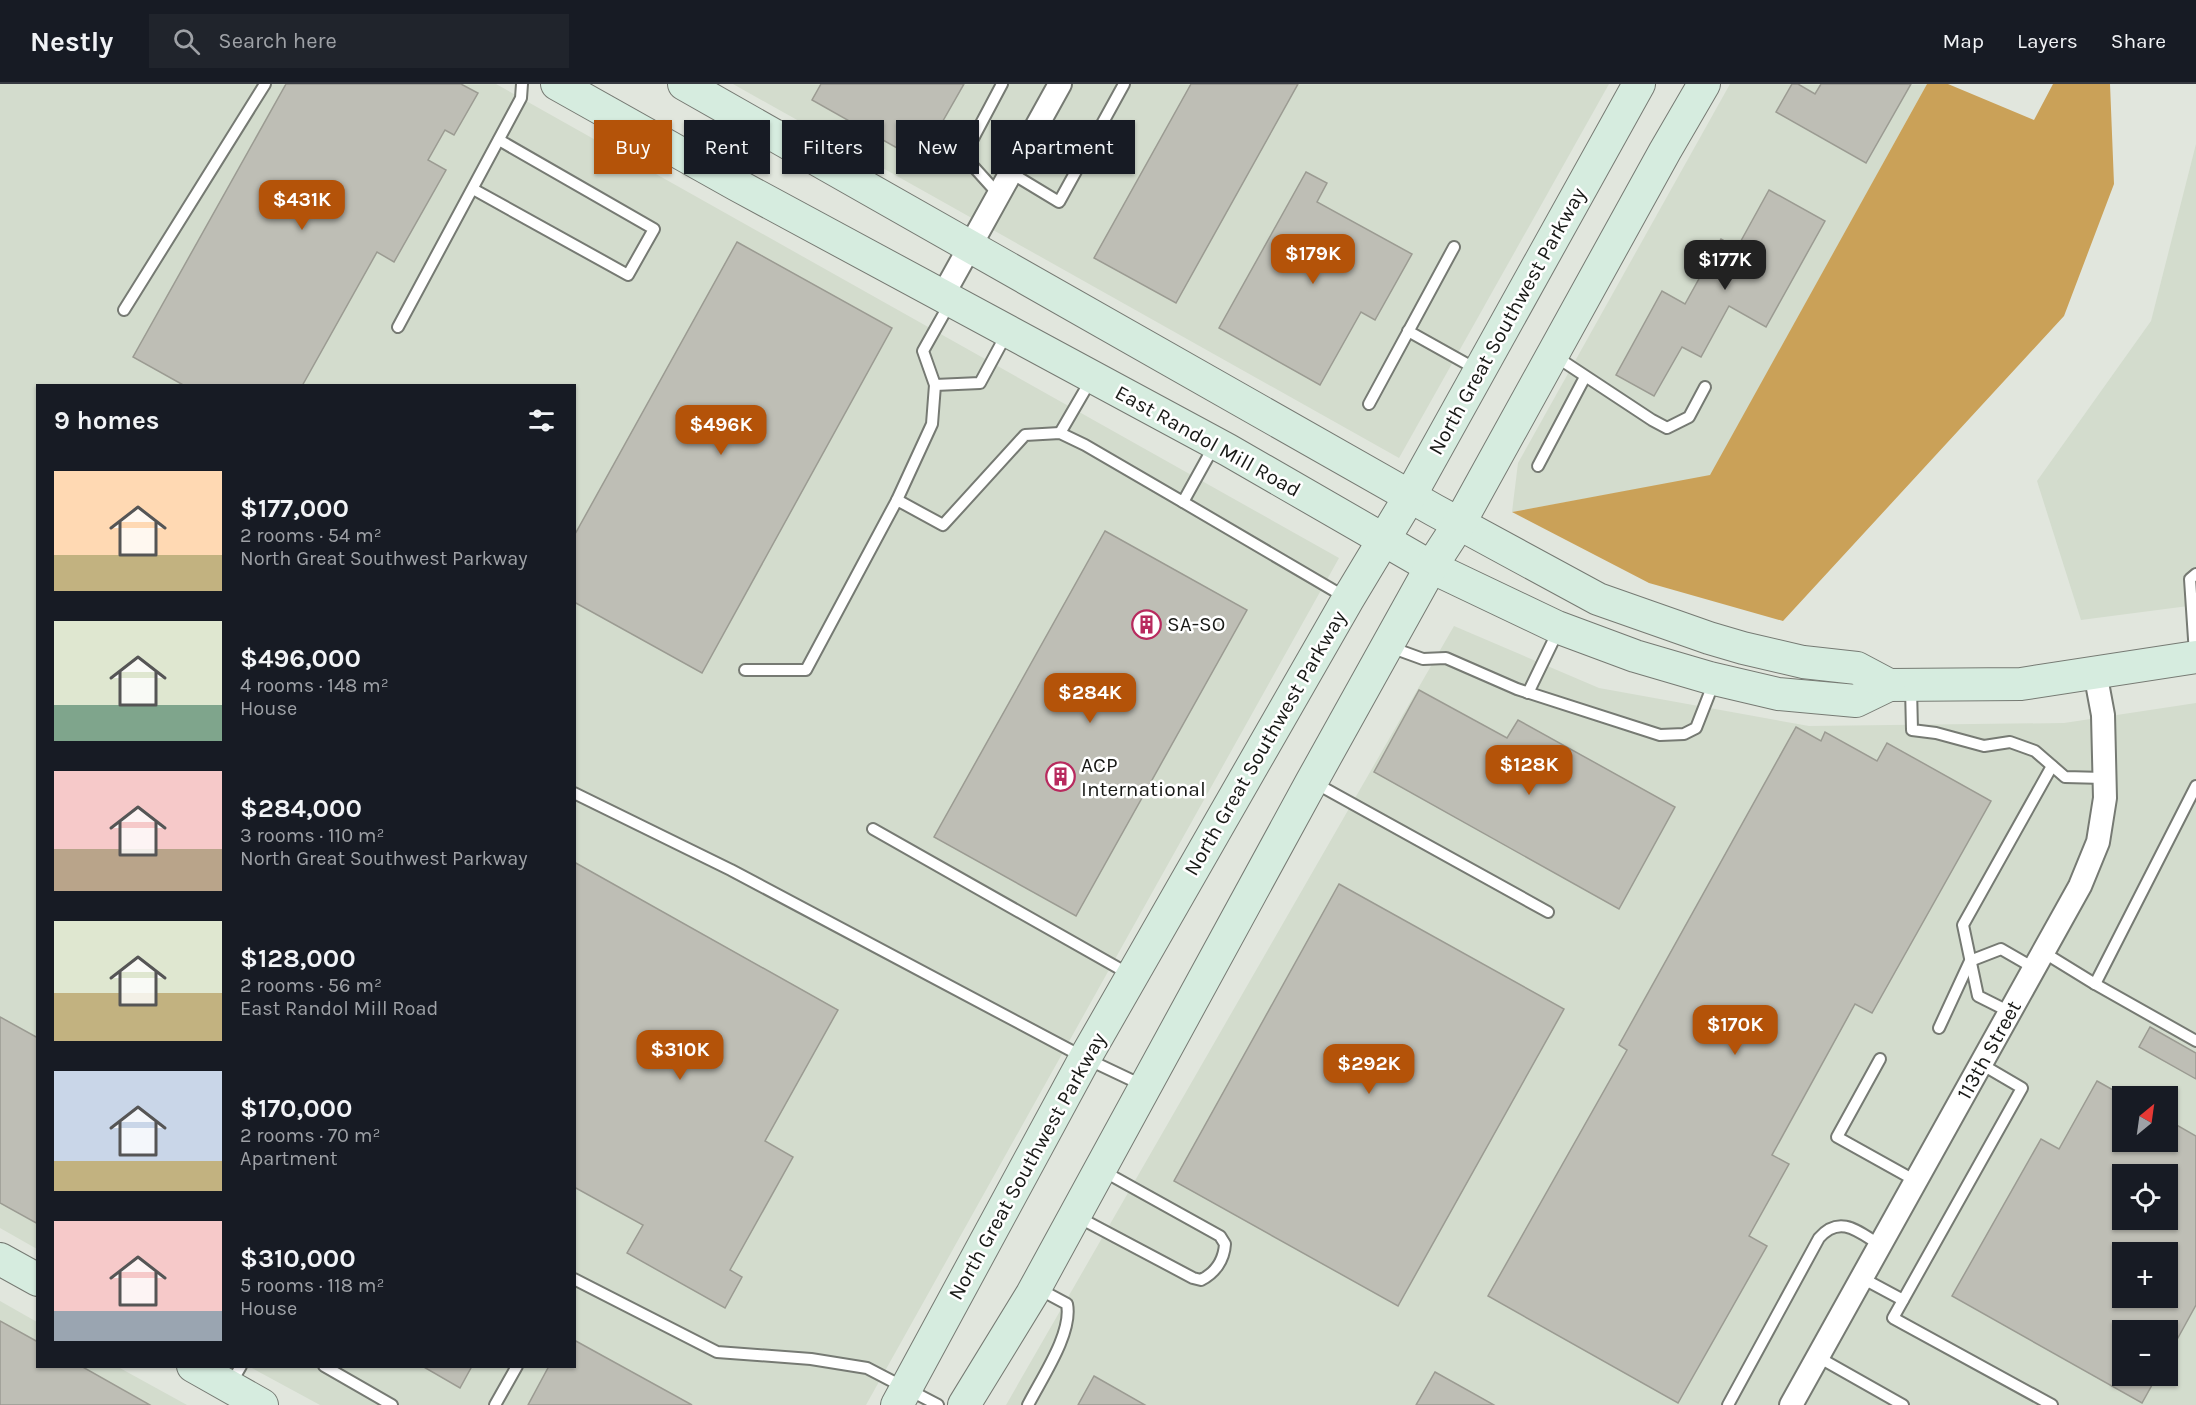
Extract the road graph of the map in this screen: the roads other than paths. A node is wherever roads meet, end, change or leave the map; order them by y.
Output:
1 (265, 84) edge
2 (522, 84) edge
3 (557, 84) edge
4 (684, 84) edge
5 (1002, 84) edge
6 (1060, 84) edge
7 (1124, 84) edge
8 (1639, 84) edge
9 (1704, 84) edge
10 (1040, 120) edge
11 (1104, 120) edge
12 (499, 140) junction
13 (1010, 174) edge
14 (1013, 174) edge
15 (1074, 174) edge
16 (473, 189) junction
17 (999, 195) junction
18 (1454, 247) dead end
19 (970, 248) junction
20 (947, 297) junction
21 (124, 310) dead end
22 (398, 327) dead end
23 (1008, 331) junction
24 (1408, 332) junction
25 (1552, 355) junction
26 (1479, 371) junction
27 (1092, 377) junction
28 (1585, 377) junction
29 (935, 385) junction
30 (1705, 387) dead end
31 (1369, 404) dead end
32 (1060, 433) junction
33 (1215, 443) junction
34 (1538, 466) dead end
35 (1410, 496) junction
36 (897, 500) junction
37 (1183, 502) junction
38 (1458, 524) junction
39 (1384, 539) junction
40 (1431, 567) junction
41 (2196, 574) edge
42 (1348, 599) junction
43 (1559, 628) junction
44 (1387, 646) junction
45 (2196, 657) edge
46 (745, 670) dead end
47 (2095, 672) junction
48 (1715, 679) junction
49 (1900, 685) junction
50 (1528, 693) junction
51 (2052, 766) junction
52 (2104, 778) junction
53 (1312, 781) junction
54 (2196, 786) edge
55 (576, 794) edge
56 (873, 829) dead end
57 (1548, 912) dead end
58 (2039, 960) junction
59 (1970, 961) junction
60 (1132, 975) junction
61 (2095, 984) junction
62 (2010, 1012) junction
63 (1939, 1028) dead end
64 (2196, 1041) edge
65 (1085, 1058) junction
66 (1881, 1059) dead end
67 (1981, 1064) junction
68 (1145, 1086) junction
69 (1100, 1170) junction
70 (1916, 1180) junction
71 (1075, 1215) junction
72 (1880, 1245) junction
73 (0, 1259) edge
74 (1862, 1278) junction
75 (36, 1279) edge
76 (576, 1279) edge
77 (1036, 1287) junction
78 (1903, 1300) junction
79 (1818, 1357) junction
80 (201, 1368) edge
81 (327, 1368) edge
82 (515, 1368) edge
83 (235, 1377) edge
84 (902, 1396) edge
85 (261, 1405) edge
86 (392, 1405) edge
87 (495, 1405) edge
88 (938, 1405) edge
89 (964, 1405) edge
90 (1028, 1405) edge
91 (1728, 1405) edge
92 (1791, 1405) edge
93 (1903, 1405) edge
94 (2052, 1405) edge

1 - 21 lane
2 - 12 lane
3 - 20 main road, East Randol Mill Road
4 - 19 main road, East Randol Mill Road
5 - 17 lane
6 - 10 street
7 - 11 lane
8 - 26 main road, North Great Southwest Parkway
9 - 25 main road
12 - 16 lane
12 - 16 lane
13 - 17 street
14 - 15 lane
16 - 22 lane
17 - 19 street
18 - 24 lane
19 - 20 street
19 - 35 main road, East Randol Mill Road
20 - 23 main road, East Randol Mill Road
20 - 29 lane
23 - 27 main road, East Randol Mill Road
23 - 29 lane
24 - 26 lane
24 - 31 lane
25 - 28 lane
25 - 38 main road
26 - 35 main road, North Great Southwest Parkway
27 - 32 lane
27 - 33 main road, East Randol Mill Road
28 - 30 lane
28 - 34 lane
29 - 36 lane
32 - 36 lane
32 - 37 lane
33 - 37 lane
33 - 39 main road, East Randol Mill Road
35 - 38 main road, East Randol Mill Road
35 - 39 main road, North Great Southwest Parkway
36 - 46 lane
37 - 42 lane
38 - 40 main road
38 - 49 main road, East Randol Mill Road
39 - 40 main road, East Randol Mill Road
39 - 42 main road, North Great Southwest Parkway
40 - 43 main road, East Randol Mill Road
40 - 44 main road
41 - 45 lane
42 - 60 main road, North Great Southwest Parkway
43 - 48 main road, East Randol Mill Road
43 - 50 lane
44 - 50 lane
44 - 53 main road
45 - 47 main road, East Randol Mill Road
47 - 49 main road, East Randol Mill Road
47 - 52 street, 113th Street
48 - 49 main road, East Randol Mill Road
48 - 50 lane
49 - 51 lane
51 - 52 lane
51 - 59 lane
52 - 58 street, 113th Street
53 - 57 lane
53 - 68 main road
54 - 61 lane
55 - 65 lane
56 - 60 lane
58 - 59 lane
58 - 61 lane
58 - 62 street, 113th Street
59 - 62 lane
59 - 63 lane
60 - 65 main road, North Great Southwest Parkway
61 - 64 lane
62 - 67 street, 113th Street
65 - 68 lane
65 - 84 main road, North Great Southwest Parkway
66 - 70 lane
67 - 70 street, 113th Street
67 - 78 lane
68 - 69 main road
69 - 71 main road
69 - 71 lane
70 - 72 street, 113th Street
71 - 77 main road
72 - 74 street, 113th Street
72 - 91 lane
73 - 75 main road
74 - 78 lane
74 - 79 street, 113th Street
76 - 84 lane
77 - 89 main road
77 - 90 lane
78 - 94 lane
79 - 92 street, 113th Street
79 - 93 lane
80 - 83 main road
81 - 86 lane
82 - 87 lane
83 - 85 main road
84 - 88 lane

